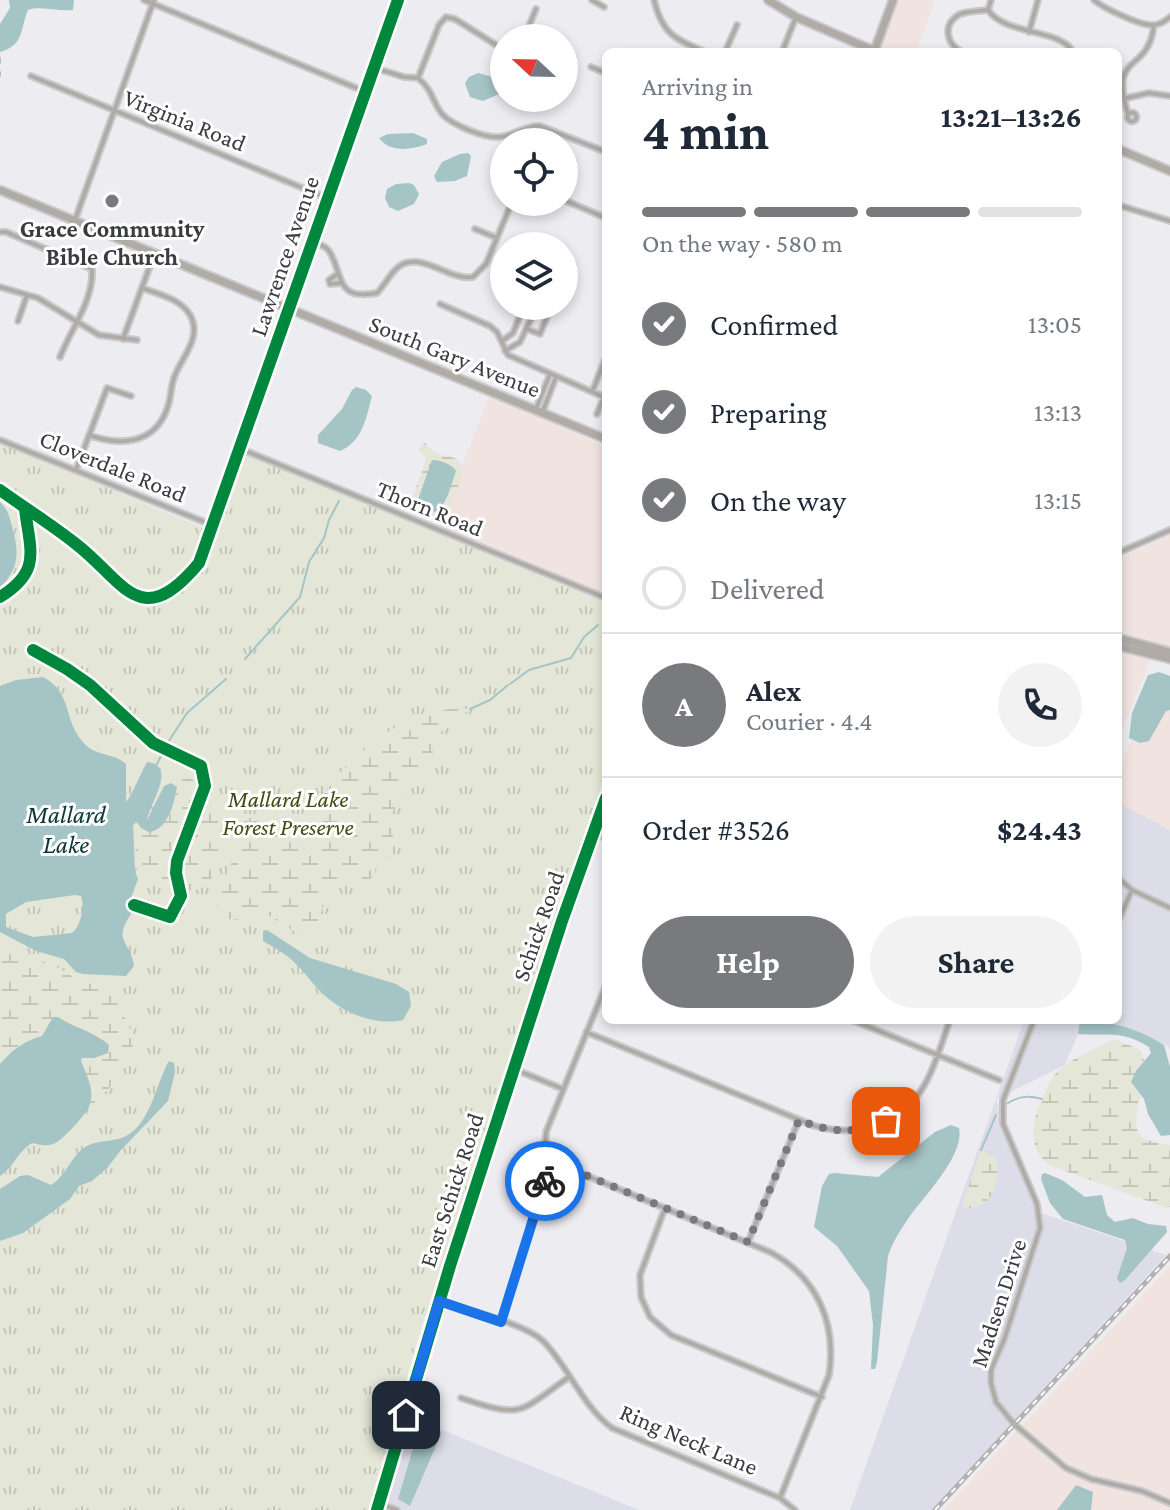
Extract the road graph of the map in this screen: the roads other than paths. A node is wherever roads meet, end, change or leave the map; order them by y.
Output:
1 (144, 0) edge
2 (398, 0) edge
3 (592, 0) edge
4 (654, 0) edge
5 (768, 0) edge
6 (893, 0) edge
7 (991, 0) edge
8 (1038, 0) edge
9 (1094, 0) edge
10 (154, 2) edge
11 (604, 7) dead end
12 (536, 9) dead end
13 (988, 10) junction
14 (796, 17) junction
15 (1170, 17) edge
16 (530, 24) edge
17 (737, 25) dead end
18 (1154, 25) junction
19 (1029, 32) junction
20 (490, 41) edge
21 (696, 48) edge
22 (727, 48) edge
23 (784, 48) edge
24 (866, 48) edge
25 (876, 48) edge
26 (956, 48) edge
27 (1071, 48) edge
28 (374, 67) junction
29 (591, 67) dead end
30 (602, 71) edge
31 (31, 76) dead end
32 (418, 78) junction
33 (1122, 80) edge
34 (366, 92) junction
35 (1170, 96) edge
36 (1122, 99) edge
37 (1122, 101) edge
38 (114, 110) junction
39 (1128, 114) dead end
40 (602, 150) edge
41 (1122, 151) edge
42 (1170, 171) edge
43 (0, 190) edge
44 (327, 198) junction
45 (578, 206) edge
46 (1122, 206) edge
47 (602, 216) edge
48 (75, 221) junction
49 (1170, 221) edge
50 (475, 229) dead end
51 (0, 232) edge
52 (490, 235) edge
53 (312, 242) junction
54 (154, 254) junction
55 (490, 255) edge
56 (337, 275) junction
57 (341, 283) junction
58 (0, 287) edge
59 (142, 288) junction
60 (27, 295) junction
61 (440, 304) dead end
62 (289, 310) junction
63 (518, 320) edge
64 (532, 320) edge
65 (546, 320) edge
66 (18, 321) dead end
67 (76, 322) junction
68 (527, 329) junction
69 (123, 339) junction
70 (137, 340) dead end
71 (502, 341) junction
72 (505, 351) junction
73 (60, 357) dead end
74 (602, 367) edge
75 (553, 375) junction
76 (592, 392) junction
77 (602, 394) edge
78 (131, 396) dead end
79 (602, 402) edge
80 (539, 412) junction
81 (597, 414) dead end
82 (89, 435) junction
83 (602, 437) edge
84 (0, 440) edge
85 (241, 449) junction
86 (76, 471) junction
87 (212, 525) joint
88 (1170, 530) edge
89 (1122, 552) edge
90 (602, 596) edge
91 (1122, 639) edge
92 (1122, 647) edge
93 (1170, 652) edge
94 (1170, 659) edge
95 (602, 809) edge
96 (593, 833) junction
97 (602, 836) edge
98 (1122, 881) edge
99 (1132, 890) junction
100 (1170, 908) edge
101 (1122, 913) edge
102 (602, 994) edge
103 (862, 1024) edge
104 (949, 1024) edge
105 (1032, 1024) edge
106 (586, 1032) junction
107 (937, 1055) junction
108 (514, 1069) junction
109 (999, 1080) dead end
110 (563, 1089) junction
111 (799, 1120) junction
112 (545, 1167) junction
113 (665, 1208) junction
114 (748, 1242) junction
115 (439, 1301) junction
116 (501, 1322) junction
117 (569, 1377) junction
118 (822, 1397) junction
119 (461, 1398) dead end
120 (780, 1498) junction
121 (1170, 1503) edge
122 (378, 1507) edge
123 (397, 1510) edge
124 (795, 1510) edge

1 - 10 street
2 - 28 street, Lawrence Avenue
3 - 11 street
4 - 21 street
5 - 14 street
6 - 25 street
7 - 13 street
8 - 19 street
9 - 18 street
10 - 34 street
10 - 38 street
12 - 16 street
13 - 19 street
13 - 26 street
14 - 23 street
14 - 24 street
15 - 18 street
17 - 22 street
18 - 33 street
19 - 27 street
20 - 32 street
28 - 32 street
28 - 34 street, Lawrence Avenue
29 - 30 street
31 - 38 street, Virginia Road
32 - 40 street
34 - 44 street, Lawrence Avenue
35 - 36 street
37 - 39 street
38 - 44 street, Virginia Road
38 - 48 street
41 - 42 street
43 - 48 street, South Gary Avenue
44 - 53 street, Lawrence Avenue
45 - 47 street
46 - 49 street
48 - 54 street, South Gary Avenue
50 - 52 street
51 - 67 street
53 - 56 street
53 - 62 street, Lawrence Avenue
54 - 59 street
54 - 62 street, South Gary Avenue
55 - 57 street
56 - 57 street
56 - 57 street
58 - 60 street
59 - 69 street
59 - 82 street
60 - 66 street
60 - 67 street
61 - 71 street
62 - 80 street, South Gary Avenue
62 - 85 street, Lawrence Avenue
63 - 71 street
64 - 68 street
65 - 68 street
67 - 69 street
67 - 73 street
68 - 72 street
69 - 70 street
71 - 72 street
72 - 75 street
74 - 76 street
75 - 76 street
75 - 80 street
76 - 77 street
78 - 82 street
79 - 81 street
80 - 83 street, South Gary Avenue
82 - 86 street
84 - 86 street, Cloverdale Road
85 - 87 street, Lawrence Avenue
85 - 90 street, Thorn Road
86 - 87 street, Cloverdale Road
88 - 89 street
91 - 93 street
92 - 94 street
95 - 96 street, Schick Road
96 - 97 street
96 - 108 street, Schick Road
98 - 99 street
99 - 100 street
99 - 101 street
102 - 106 street
103 - 107 street
104 - 107 street
105 - 121 street, Madsen Drive
106 - 110 street
106 - 111 street
107 - 109 street
107 - 111 street
108 - 110 street
108 - 115 street, East Schick Road
110 - 112 street
111 - 114 street
112 - 113 street
112 - 116 street
113 - 114 street
113 - 118 street
114 - 118 street
115 - 116 street, Ring Neck Lane
115 - 122 street, East Schick Road
116 - 117 street, Ring Neck Lane
117 - 119 street
117 - 120 street, Ring Neck Lane
118 - 120 street
120 - 124 street, Ring Neck Lane
122 - 123 street

